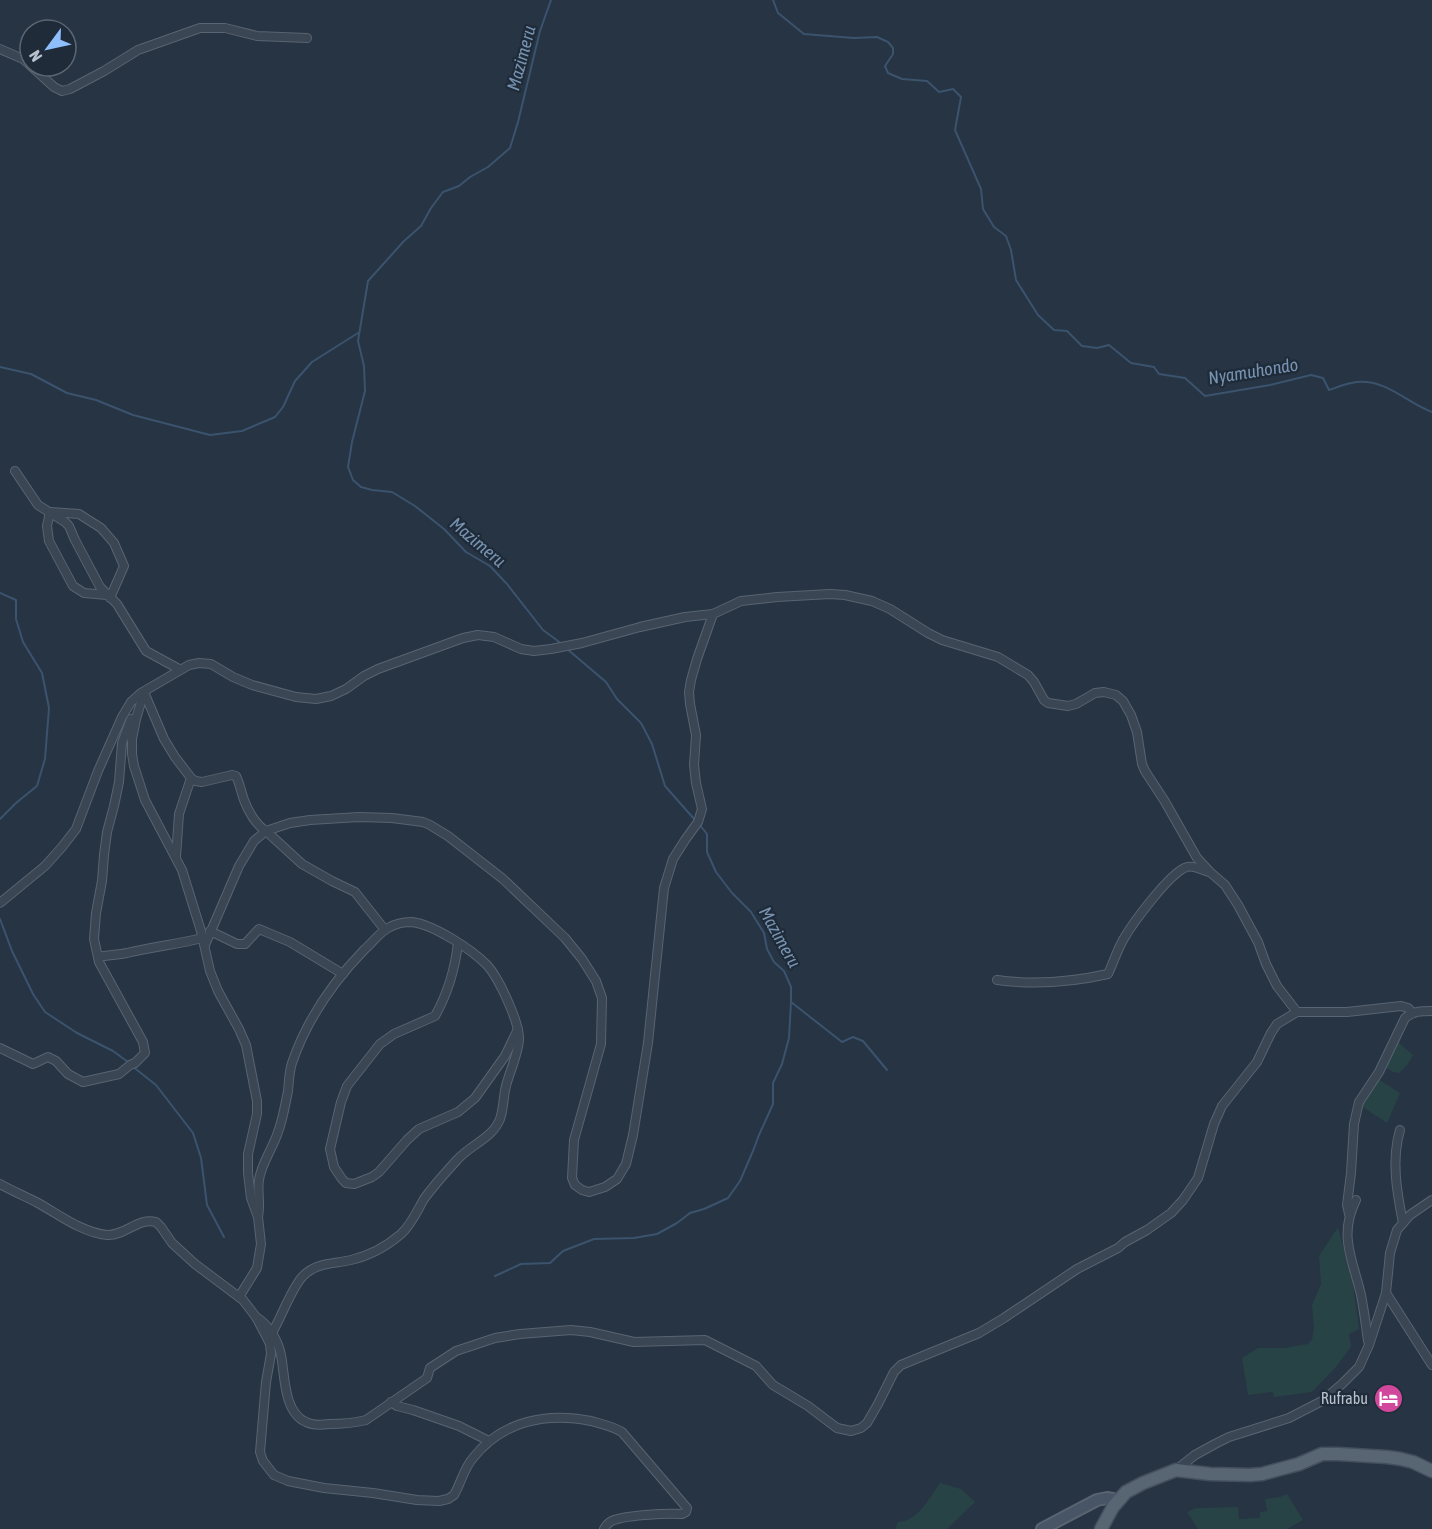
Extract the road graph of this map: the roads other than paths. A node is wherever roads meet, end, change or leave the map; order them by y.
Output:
1 (307, 38) dead end
2 (0, 49) edge
3 (18, 57) edge
4 (44, 78) edge
5 (15, 471) dead end
6 (50, 512) junction
7 (109, 596) junction
8 (714, 614) junction
9 (179, 669) junction
10 (142, 693) junction
11 (191, 778) junction
12 (266, 831) junction
13 (176, 858) junction
14 (1210, 872) junction
15 (0, 903) edge
16 (385, 930) junction
17 (210, 932) junction
18 (204, 942) junction
19 (458, 943) junction
20 (98, 957) junction
21 (343, 974) junction
22 (997, 980) dead end
23 (1432, 1011) edge
24 (1297, 1012) junction
25 (1412, 1012) junction
26 (518, 1029) junction
27 (0, 1048) edge
28 (1400, 1130) dead end
29 (0, 1185) edge
30 (1356, 1200) dead end
31 (1432, 1200) edge
32 (1349, 1214) junction
33 (258, 1217) junction
34 (1403, 1223) junction
35 (1386, 1293) junction
36 (239, 1298) junction
37 (256, 1317) junction
38 (272, 1333) junction
39 (1369, 1345) junction
40 (1432, 1365) edge
41 (391, 1402) junction
42 (489, 1441) junction
43 (1176, 1470) junction
44 (1432, 1471) edge
45 (1118, 1500) junction
46 (604, 1529) edge
47 (1042, 1529) edge
48 (1101, 1529) edge

1 - 4 street
2 - 3 street
5 - 6 street
6 - 7 street
6 - 7 street
6 - 7 street
7 - 9 street
8 - 9 street
8 - 12 street
8 - 14 street
9 - 10 street
10 - 11 street
10 - 13 street
10 - 15 street
10 - 20 street
11 - 12 street
11 - 13 street
12 - 16 street
12 - 17 street
13 - 18 street
14 - 22 street
14 - 24 street
16 - 19 street
16 - 21 street
17 - 18 street
17 - 21 street
18 - 20 street
18 - 33 street
19 - 26 street
19 - 26 street
20 - 27 street
21 - 33 street
23 - 25 street
24 - 25 street
24 - 41 street
25 - 32 street
26 - 38 street
28 - 34 street
29 - 36 street
30 - 32 street
31 - 34 street
32 - 39 street
33 - 36 street
34 - 35 street
35 - 39 street
35 - 40 street
36 - 37 street
37 - 38 street
37 - 42 street
38 - 41 street
39 - 43 street
41 - 42 street
42 - 46 street
43 - 44 main road
43 - 45 main road
45 - 47 main road
45 - 48 main road

